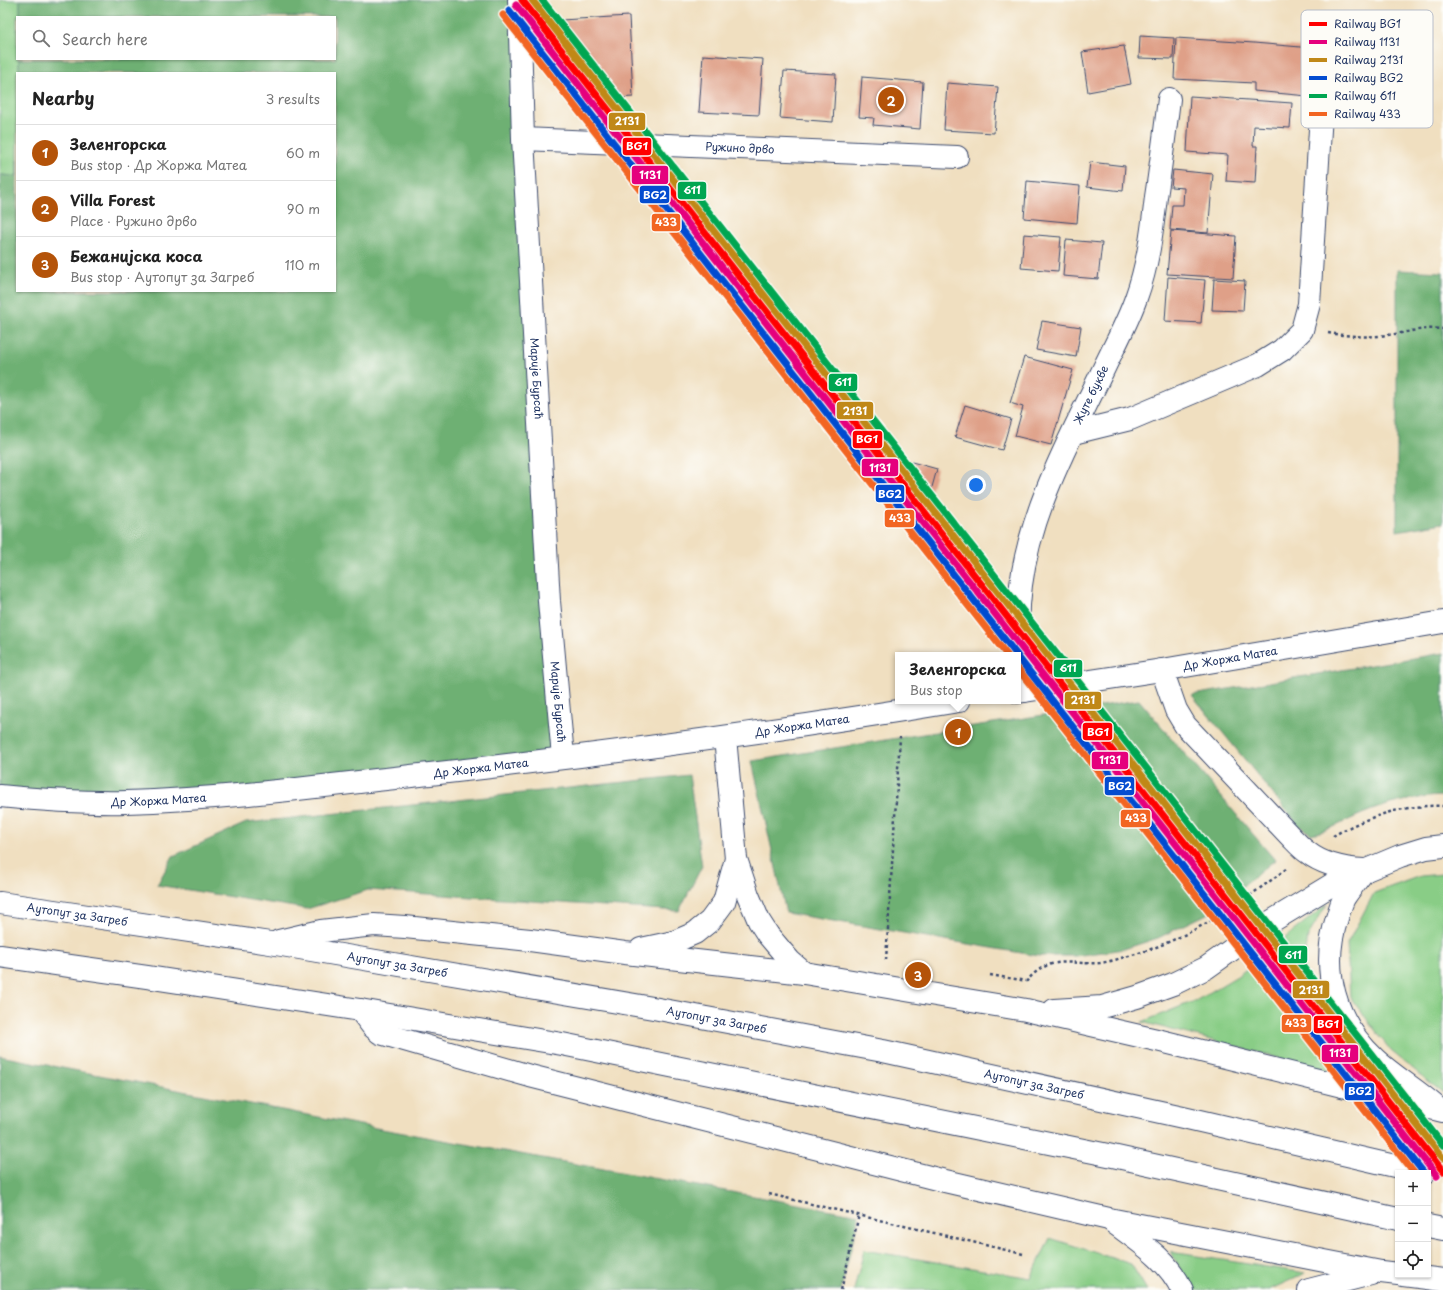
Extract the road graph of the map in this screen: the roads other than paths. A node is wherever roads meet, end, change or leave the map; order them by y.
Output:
1 (519, 0) edge
2 (1169, 99) dead end
3 (1320, 128) edge
4 (523, 138) junction
5 (957, 157) dead end
6 (1073, 433) junction
7 (1443, 622) edge
8 (1019, 652) edge
9 (1162, 670) junction
10 (1021, 691) edge
11 (942, 704) edge
12 (725, 737) junction
13 (563, 758) junction
14 (0, 796) edge
15 (1443, 846) edge
16 (736, 859) junction
17 (1364, 870) junction
18 (0, 903) edge
19 (270, 943) junction
20 (625, 953) junction
21 (0, 956) edge
22 (804, 973) junction
23 (360, 1010) junction
24 (1026, 1010) junction
25 (1441, 1110) edge
26 (1414, 1170) edge
27 (1431, 1174) edge
28 (1443, 1177) edge
29 (1395, 1218) edge
30 (1109, 1219) junction
31 (1431, 1227) edge
32 (1443, 1230) edge
33 (1389, 1273) edge
34 (1427, 1278) edge
35 (1443, 1280) edge
36 (1182, 1290) edge
37 (1308, 1290) edge

1 - 4 main road, Марије Бурсаћ
2 - 6 main road, Жуте букве
3 - 6 main road
4 - 5 main road, Ружино дрво
4 - 13 main road, Марије Бурсаћ
6 - 8 main road, Жуте букве
7 - 9 main road, Др Жоржа Матеа
9 - 10 main road, Др Жоржа Матеа
9 - 17 main road
11 - 12 main road, Др Жоржа Матеа
12 - 13 main road, Др Жоржа Матеа
12 - 16 main road
13 - 14 main road, Др Жоржа Матеа
15 - 17 main road
16 - 20 main road
16 - 22 main road
17 - 24 main road
17 - 25 main road
18 - 19 main road, Аутопут за Загреб
19 - 20 main road
19 - 26 main road, Аутопут за Загреб
20 - 22 main road
21 - 23 main road
22 - 24 main road
23 - 29 main road
23 - 30 main road
24 - 25 main road
27 - 28 main road, Аутопут за Загреб
30 - 33 main road
30 - 36 main road
31 - 32 main road
33 - 37 main road
34 - 35 main road

